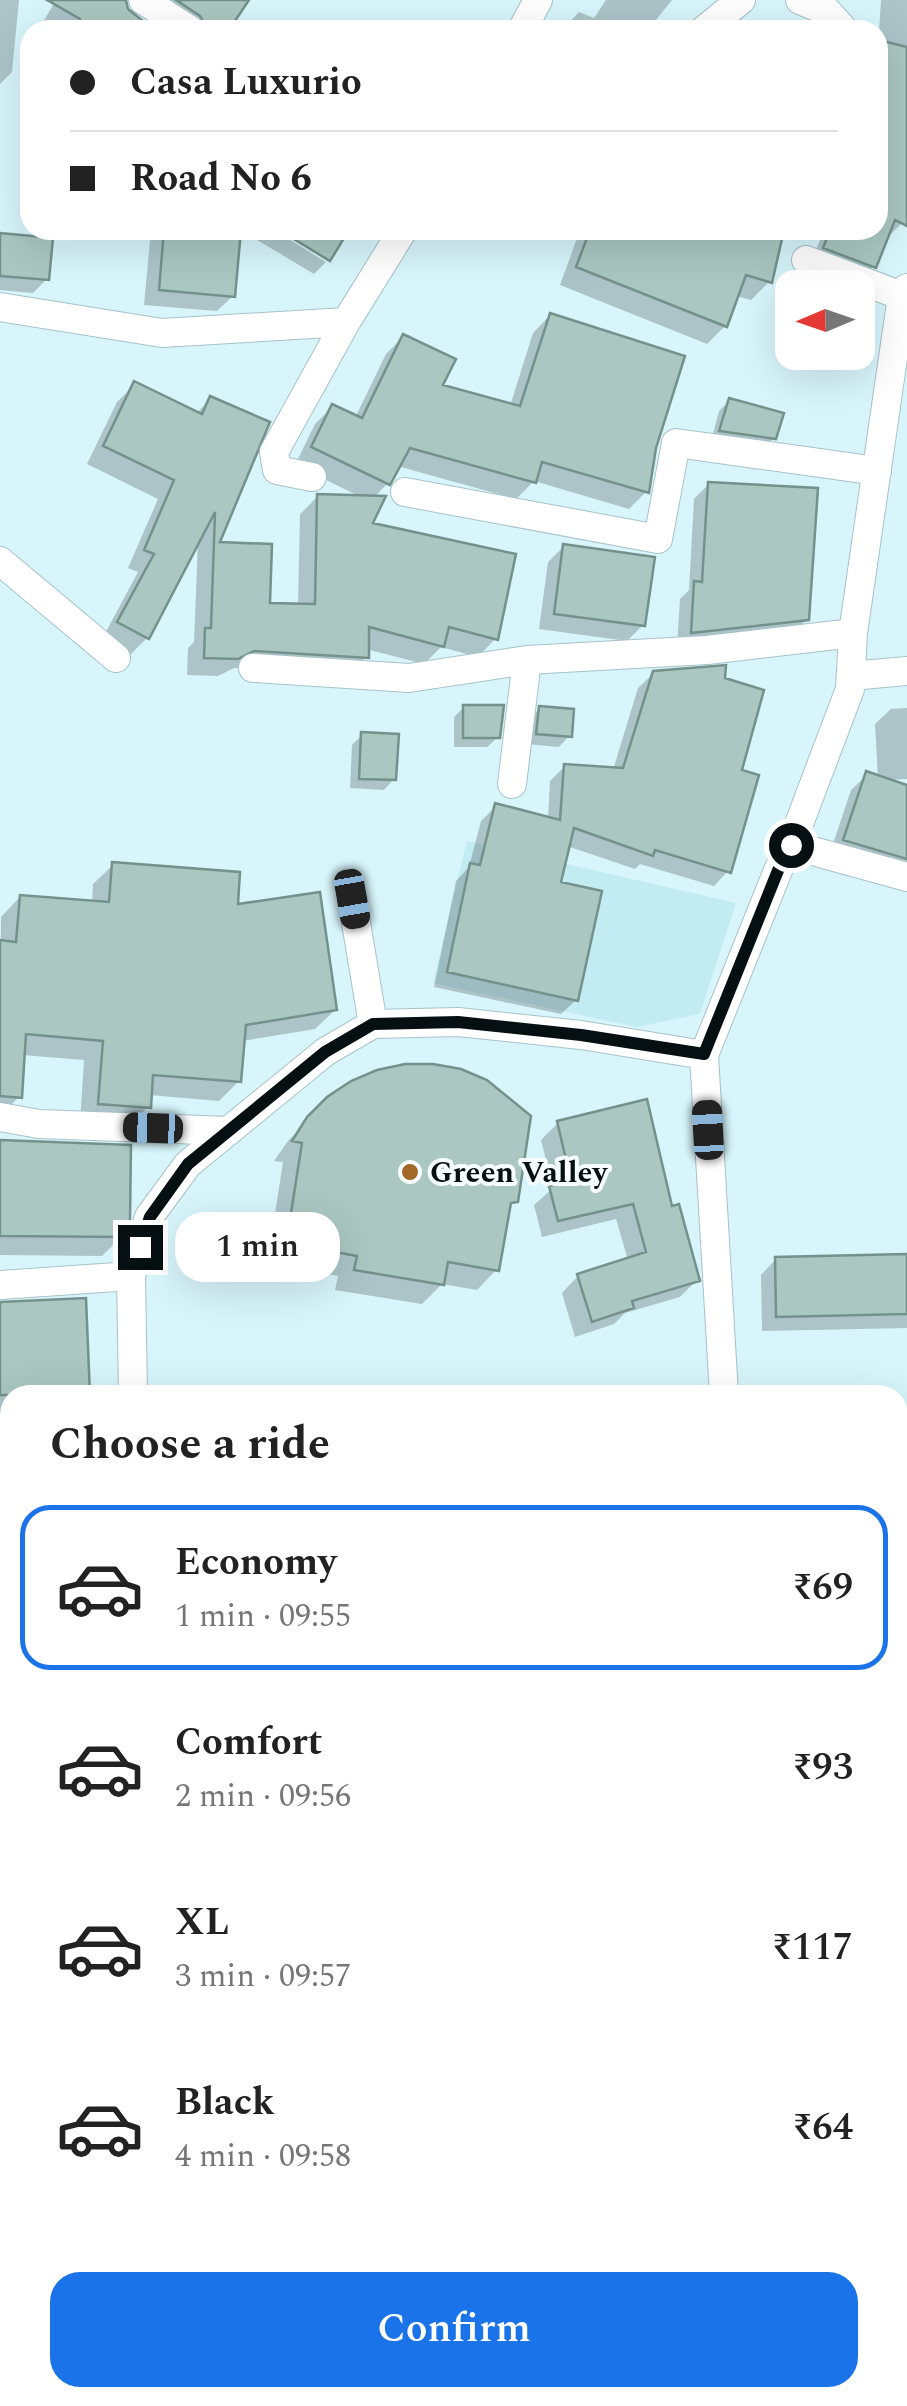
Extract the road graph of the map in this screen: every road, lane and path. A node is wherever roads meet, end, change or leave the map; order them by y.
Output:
1 (142, 0) edge
2 (740, 0) edge
3 (800, 0) edge
4 (174, 20) edge
5 (716, 20) edge
6 (835, 20) edge
7 (397, 240) edge
8 (806, 260) dead end
9 (904, 292) edge
10 (0, 307) edge
11 (346, 322) junction
12 (877, 472) junction
13 (312, 477) dead end
14 (405, 492) dead end
15 (0, 561) edge
16 (853, 633) junction
17 (116, 658) dead end
18 (527, 660) junction
19 (253, 668) dead end
20 (907, 671) edge
21 (851, 676) junction
22 (512, 784) dead end
23 (791, 845) junction
24 (907, 877) edge
25 (352, 899) dead end
26 (373, 1024) junction
27 (704, 1054) junction
28 (0, 1118) edge
29 (230, 1131) junction
30 (131, 1276) junction
31 (0, 1285) edge
32 (133, 1385) edge
33 (723, 1385) edge

1 - 4 street
2 - 5 street
3 - 6 street
7 - 11 street
8 - 9 street
9 - 12 street
10 - 11 street
11 - 13 street
12 - 14 street
12 - 16 street
15 - 17 street
16 - 18 street
16 - 21 street
18 - 19 street
18 - 22 street
20 - 21 street
21 - 23 street
23 - 24 street
23 - 27 street
25 - 26 street
26 - 27 street
26 - 29 street
27 - 33 street
28 - 29 street
29 - 30 street
30 - 31 street
30 - 32 street

